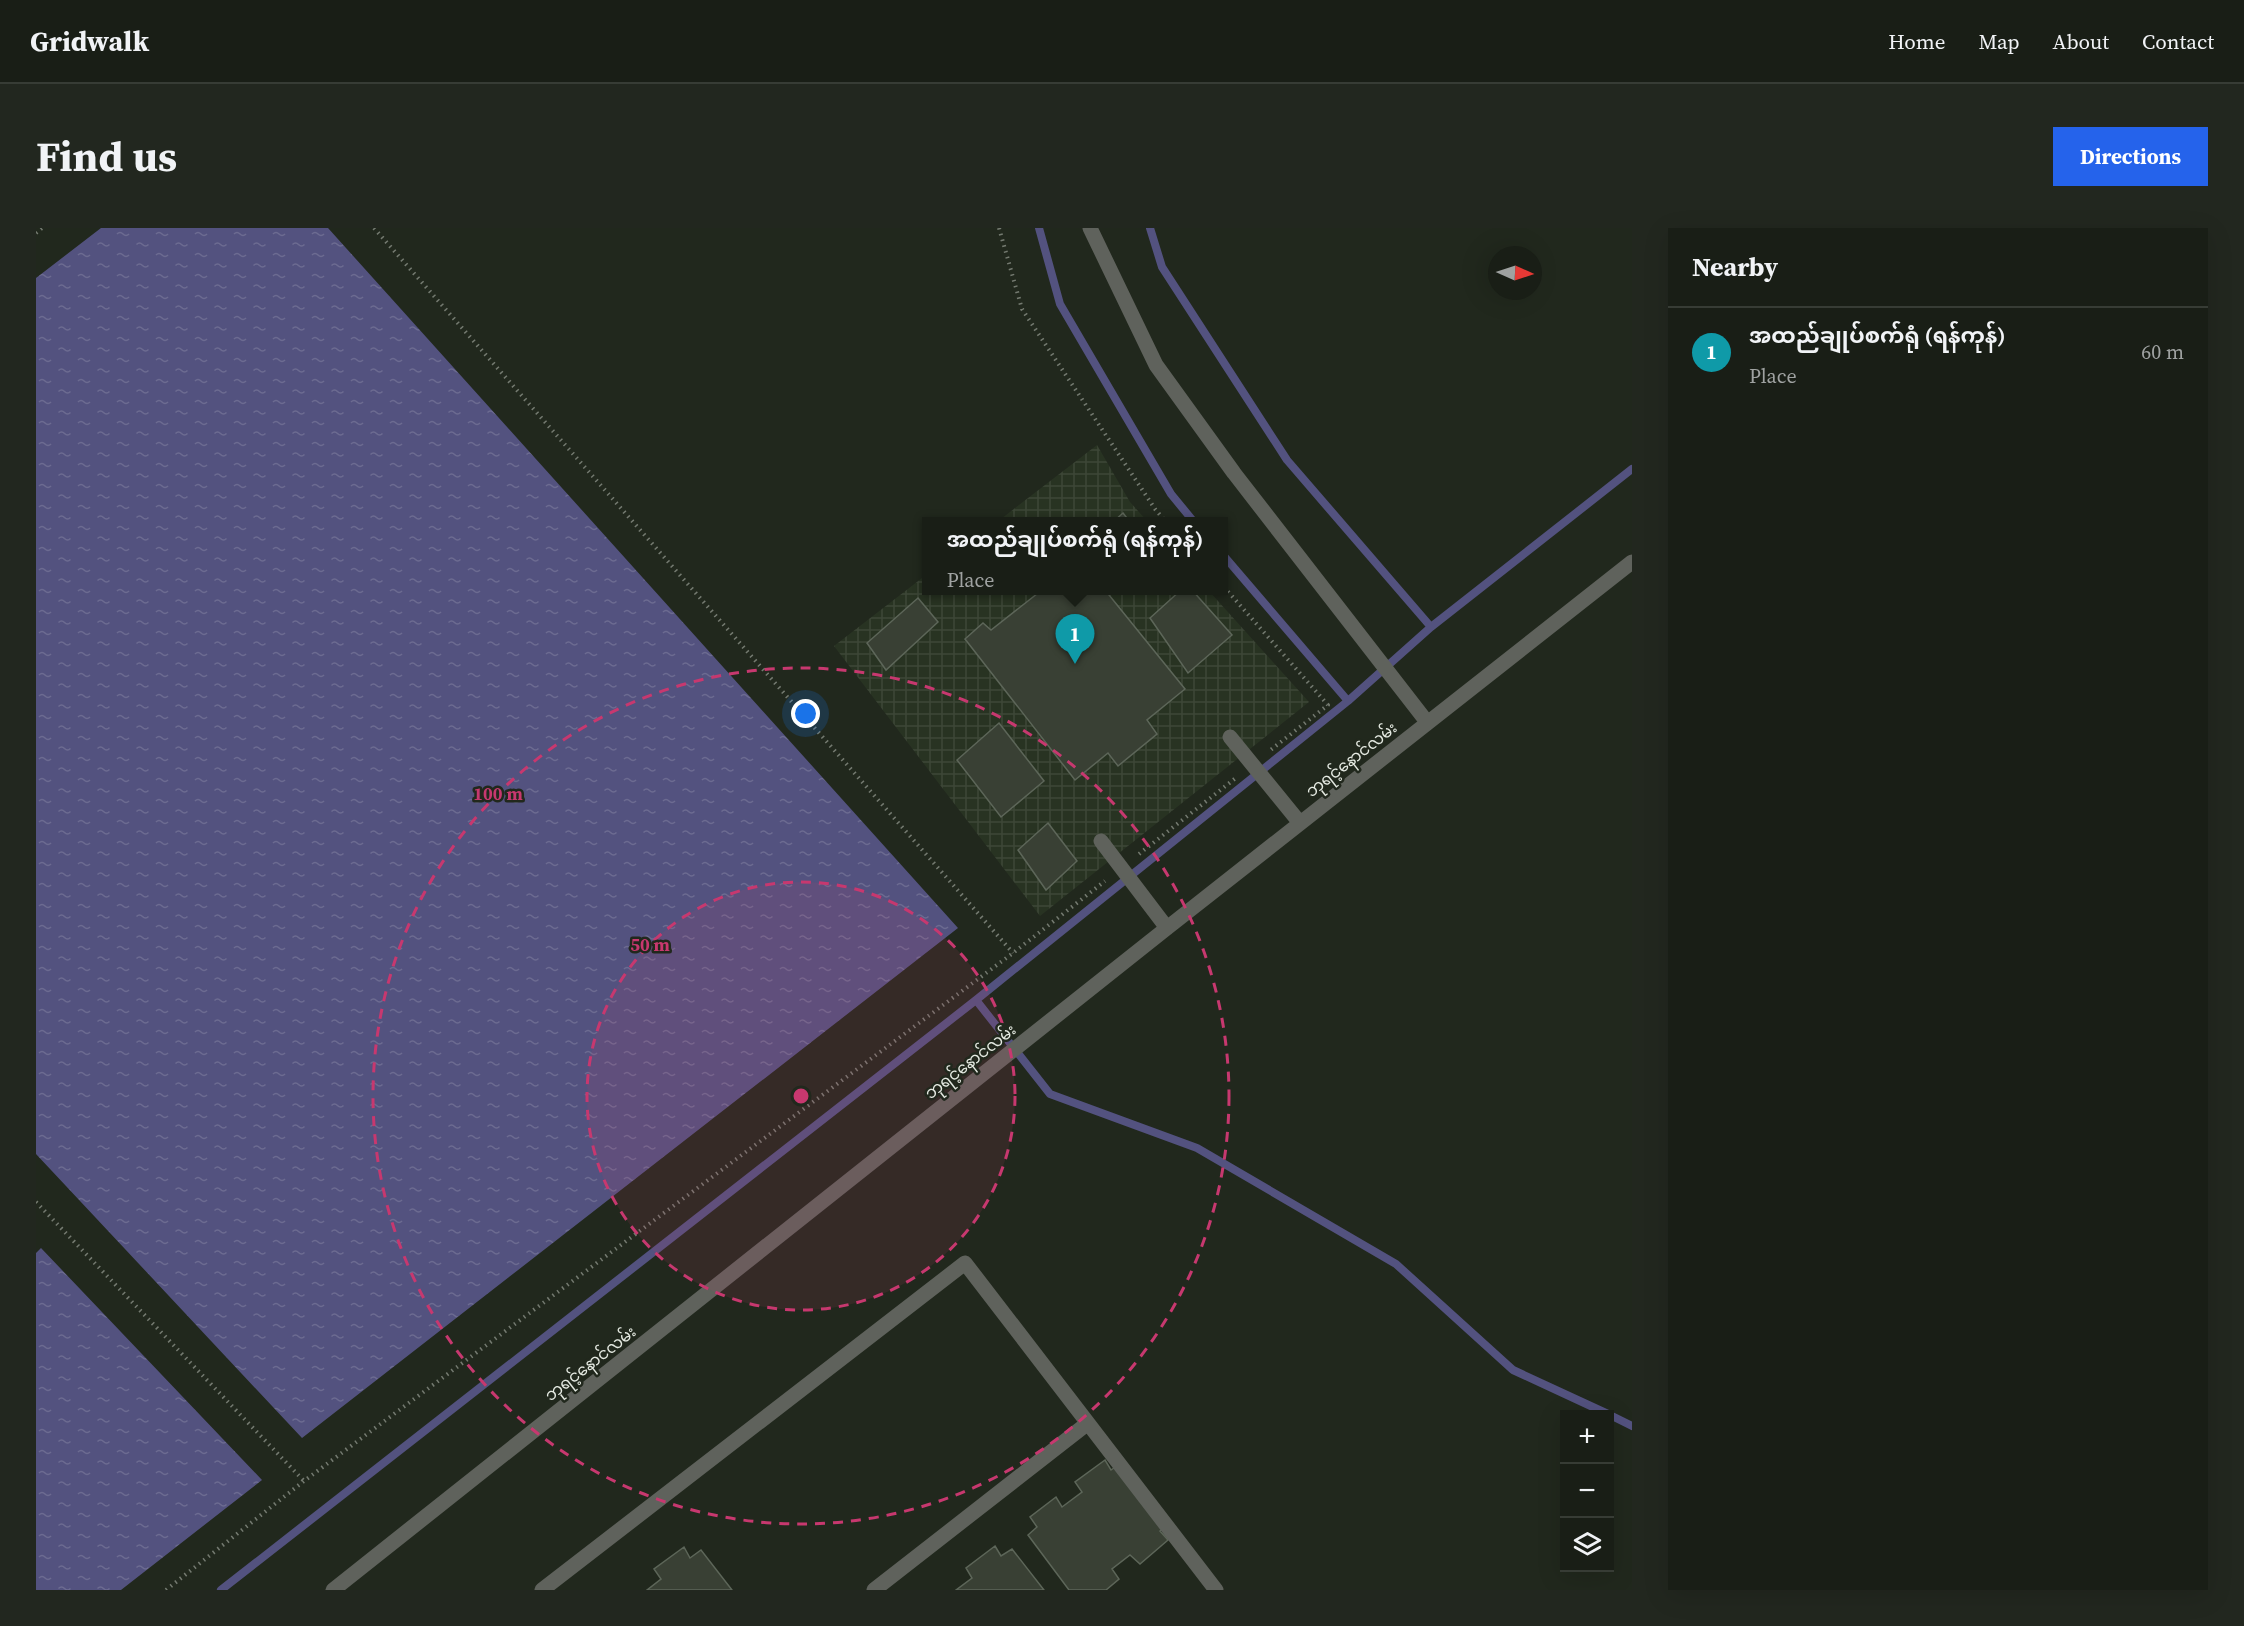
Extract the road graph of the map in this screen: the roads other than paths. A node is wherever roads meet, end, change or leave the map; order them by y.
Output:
1 (1090, 228) edge
2 (1632, 562) edge
3 (1428, 722) junction
4 (1230, 737) dead end
5 (1300, 823) junction
6 (1101, 841) dead end
7 (1167, 928) junction
8 (1088, 1423) junction
9 (333, 1590) edge
10 (542, 1590) edge
11 (874, 1590) edge
12 (1216, 1590) edge

1 - 3 street
2 - 3 street, ဘုရင့်နောင်လမ်း
3 - 5 street, ဘုရင့်နောင်လမ်း
4 - 5 street
5 - 7 street, ဘုရင့်နောင်လမ်း
6 - 7 street
7 - 9 street, ဘုရင့်နောင်လမ်း
8 - 10 street
8 - 11 street
8 - 12 street

